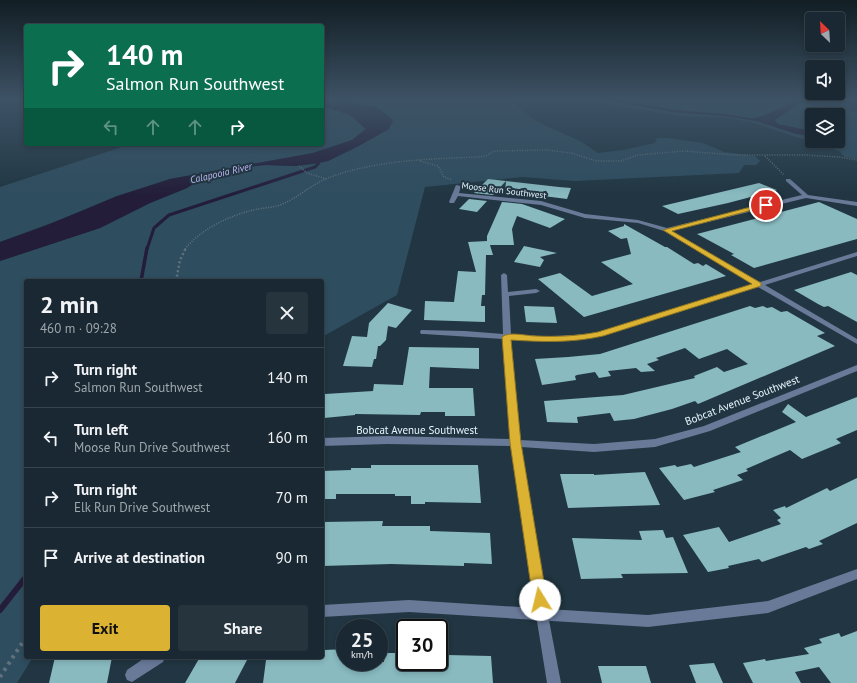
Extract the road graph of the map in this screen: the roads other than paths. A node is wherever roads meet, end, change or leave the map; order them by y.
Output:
1 (788, 180) road end
2 (458, 186) road end
3 (456, 194) junction
4 (806, 196) junction
5 (452, 202) dead end
6 (857, 204) edge
7 (666, 230) junction
8 (857, 254) edge
9 (504, 275) dead end
10 (758, 284) junction
11 (536, 291) dead end
12 (505, 294) junction
13 (424, 332) dead end
14 (507, 337) junction
15 (857, 342) edge
16 (857, 368) edge
17 (324, 442) edge
18 (515, 443) junction
19 (857, 574) edge
20 (324, 611) edge
21 (542, 615) junction
22 (155, 659) edge
23 (132, 675) dead end
24 (554, 683) edge

1 - 4 street
2 - 3 street
3 - 5 street
3 - 7 street, Moose Run Southwest
4 - 6 street
4 - 7 street
7 - 10 street, Moose Run Southwest
8 - 10 street
9 - 12 street
10 - 14 street
10 - 15 street, Moose Run Southwest
11 - 12 street
12 - 14 street
13 - 14 street
14 - 18 street
16 - 18 street, Bobcat Avenue Southwest
17 - 18 street, Bobcat Avenue Southwest
18 - 21 street
19 - 21 street
20 - 21 street
21 - 24 street
22 - 23 street

